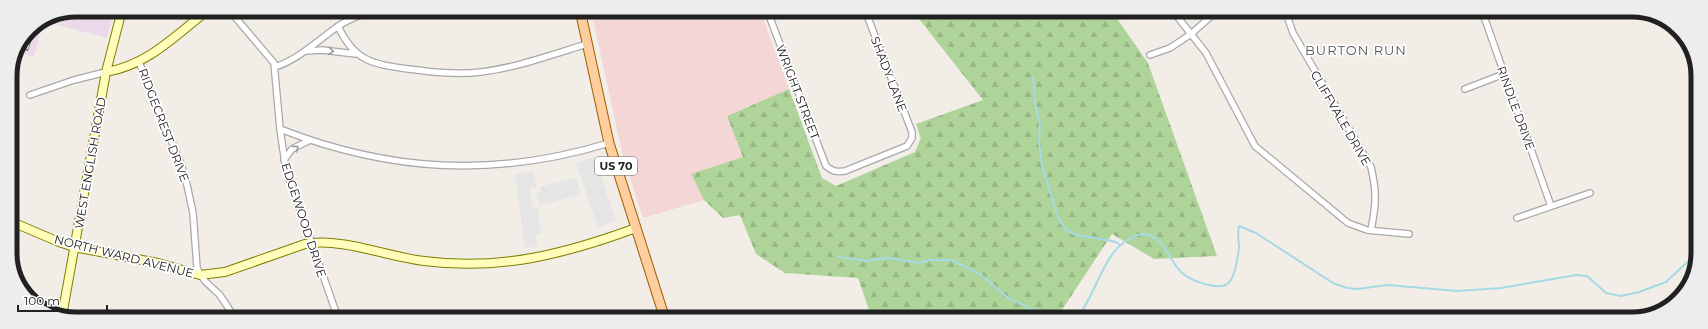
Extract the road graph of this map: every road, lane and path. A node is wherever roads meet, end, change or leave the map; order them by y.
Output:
1 (120, 17) edge
2 (200, 17) edge
3 (235, 17) edge
4 (358, 17) edge
5 (581, 17) edge
6 (770, 17) edge
7 (868, 17) edge
8 (1178, 17) edge
9 (1210, 17) edge
10 (1287, 17) edge
11 (1484, 17) edge
12 (338, 26) junction
13 (1191, 34) junction
14 (587, 44) junction
15 (306, 51) junction
16 (356, 54) junction
17 (1150, 56) dead end
18 (139, 62) junction
19 (275, 67) junction
20 (106, 72) junction
21 (1504, 74) junction
22 (1465, 89) dead end
23 (30, 95) dead end
24 (280, 129) junction
25 (912, 138) joint
26 (310, 140) junction
27 (609, 143) junction
28 (284, 160) junction
29 (1590, 193) dead end
30 (1551, 206) junction
31 (1517, 218) dead end
32 (17, 224) edge
33 (636, 228) junction
34 (1371, 230) junction
35 (1408, 234) dead end
36 (312, 243) junction
37 (74, 247) junction
38 (200, 275) junction
39 (63, 310) edge
40 (231, 312) edge
41 (336, 312) edge
42 (663, 312) edge

1 - 20 street, WEST ENGLISH ROAD
2 - 18 street
3 - 19 street
4 - 12 street
5 - 14 main road, US 70
6 - 25 street, WRIGHT STREET
7 - 25 street, SHADY LANE
8 - 13 street
9 - 13 street
10 - 34 street, CLIFFVALE DRIVE
11 - 21 street, RINDLE DRIVE
12 - 15 street
12 - 16 street
13 - 17 street
13 - 34 street
14 - 16 street
14 - 27 main road, US 70
15 -> 16 street
15 - 19 street
18 - 20 street
18 - 38 street, RIDGECREST DRIVE
19 - 24 street, EDGEWOOD DRIVE
20 - 23 street
20 - 37 street, WEST ENGLISH ROAD
21 - 22 street
21 - 30 street, RINDLE DRIVE
24 - 26 street
24 - 28 street, EDGEWOOD DRIVE
26 - 27 street
28 -> 26 street
27 - 33 main road, US 70
28 - 36 street, EDGEWOOD DRIVE
29 - 30 street
30 - 31 street
32 - 37 street, NORTH WARD AVENUE
33 - 36 street, NORTH WARD AVENUE
33 - 42 main road, US 70
34 - 35 street
36 - 38 street, NORTH WARD AVENUE
36 - 41 street, EDGEWOOD DRIVE
37 - 38 street, NORTH WARD AVENUE
37 - 39 street, WEST ENGLISH ROAD
38 - 40 street

